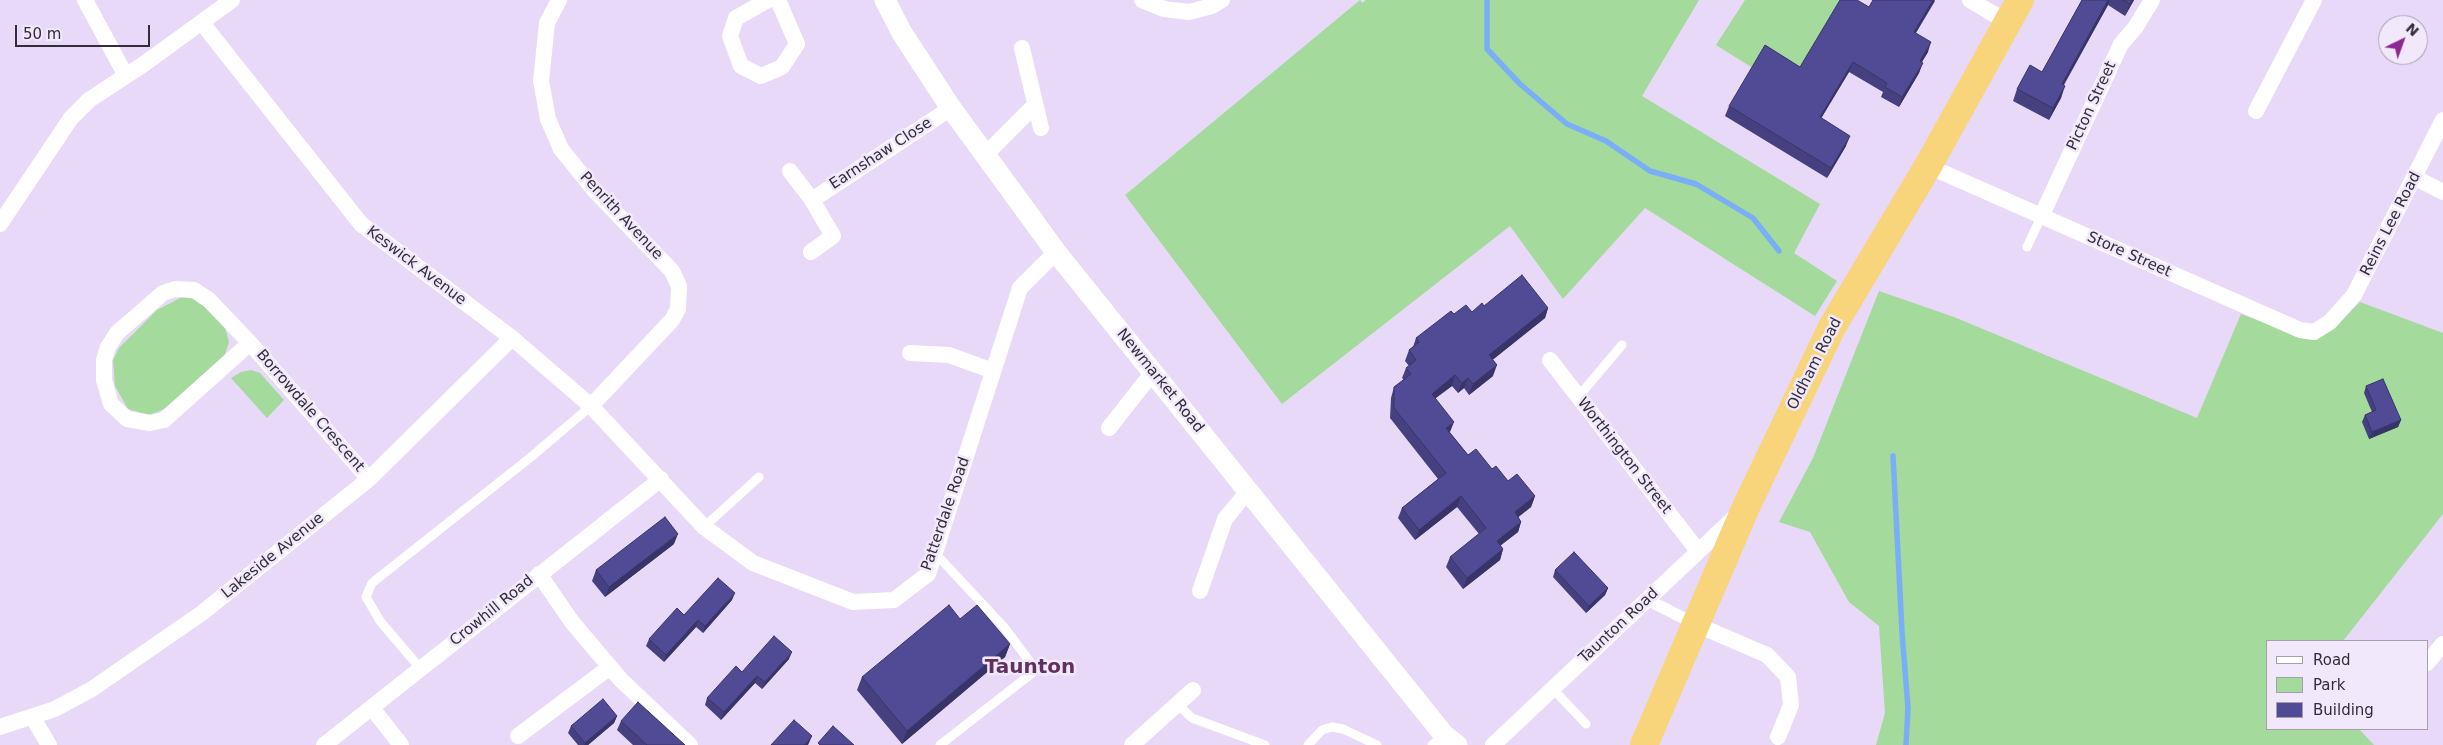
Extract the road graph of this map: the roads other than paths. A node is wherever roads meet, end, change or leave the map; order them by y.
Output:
1 (85, 0) edge
2 (232, 0) edge
3 (559, 0) edge
4 (768, 0) edge
5 (778, 0) edge
6 (885, 0) edge
7 (1142, 0) edge
8 (1222, 0) edge
9 (1970, 0) edge
10 (2152, 0) edge
11 (2314, 0) edge
12 (2013, 11) edge
13 (202, 23) junction
14 (1022, 48) dead end
15 (126, 76) junction
16 (1035, 105) junction
17 (951, 108) junction
18 (2256, 111) dead end
19 (2443, 120) edge
20 (1040, 128) dead end
21 (985, 155) junction
22 (1928, 166) junction
23 (790, 171) dead end
24 (2414, 177) junction
25 (2443, 192) edge
26 (812, 200) junction
27 (2041, 217) junction
28 (0, 224) edge
29 (2027, 248) dead end
30 (811, 252) dead end
31 (1056, 252) junction
32 (2330, 322) joint
33 (512, 338) junction
34 (250, 343) junction
35 (1622, 345) dead end
36 (910, 353) dead end
37 (1550, 360) dead end
38 (993, 371) junction
39 (1153, 372) junction
40 (1578, 397) junction
41 (592, 406) junction
42 (1109, 428) dead end
43 (759, 478) dead end
44 (369, 479) junction
45 (661, 479) junction
46 (1249, 490) junction
47 (1746, 507) junction
48 (704, 527) junction
49 (1698, 551) junction
50 (934, 553) junction
51 (539, 574) junction
52 (1200, 591) dead end
53 (1648, 600) junction
54 (1695, 624) junction
55 (2443, 644) edge
56 (2428, 662) edge
57 (610, 667) junction
58 (420, 668) junction
59 (1553, 689) junction
60 (1193, 690) dead end
61 (1177, 704) junction
62 (372, 708) junction
63 (33, 718) junction
64 (1586, 724) dead end
65 (0, 727) edge
66 (518, 736) dead end
67 (1776, 741) edge
68 (1444, 742) edge
69 (49, 745) edge
70 (324, 745) edge
71 (401, 745) edge
72 (690, 745) edge
73 (940, 745) edge
74 (1132, 745) edge
75 (1265, 745) edge
76 (1308, 745) edge
77 (1377, 745) edge
78 (1492, 745) edge
79 (1644, 745) edge

1 - 15 street
2 - 13 street
3 - 41 street, Penrith Avenue
4 - 5 street
6 - 17 street, Newmarket Road
7 - 8 street
9 - 12 street
10 - 27 street, Picton Street
11 - 18 street
12 - 22 highway, Oldham Road
13 - 15 street
13 - 33 street, Keswick Avenue
14 - 16 street
15 - 28 street
16 - 20 street
16 - 21 street
17 - 21 street, Newmarket Road
17 - 26 street, Earnshaw Close
19 - 24 street, Reins Lee Road
21 - 31 street, Newmarket Road
22 - 27 street, Store Street
22 - 47 highway, Oldham Road
23 - 26 street
24 - 25 street
24 - 32 street, Reins Lee Road
26 - 30 street
27 - 29 lane
27 - 32 street, Store Street
31 - 38 street, Patterdale Road
31 - 39 street, Newmarket Road
33 - 41 street, Keswick Avenue
33 - 44 street, Lakeside Avenue
34 - 34 street, Borrowdale Crescent
34 - 44 street, Borrowdale Crescent
35 - 40 lane
36 - 38 street
37 - 40 street, Worthington Street
38 - 50 street, Patterdale Road
39 - 42 street
39 - 46 street, Newmarket Road
40 - 49 street, Worthington Street
41 - 45 street, Keswick Avenue
41 - 58 lane
43 - 48 lane
44 - 63 street, Lakeside Avenue
45 - 48 street, Patterdale Road
45 - 51 street, Crowhill Road
46 - 52 street
46 - 68 street, Newmarket Road
47 - 49 street, Taunton Road
47 - 54 highway, Oldham Road
48 - 50 street, Patterdale Road
49 - 53 street, Taunton Road
50 - 73 lane
51 - 57 street
51 - 58 street, Crowhill Road
53 - 54 street
53 - 59 street, Taunton Road
54 - 67 street
54 - 79 highway, Oldham Road
55 - 56 street
57 - 66 street
57 - 72 street
58 - 62 street, Crowhill Road
59 - 64 lane
59 - 78 street, Taunton Road
60 - 61 street
61 - 74 street
61 - 75 lane
62 - 70 street, Crowhill Road
62 - 71 street
63 - 65 street, Lakeside Avenue
63 - 69 street
76 - 77 lane

